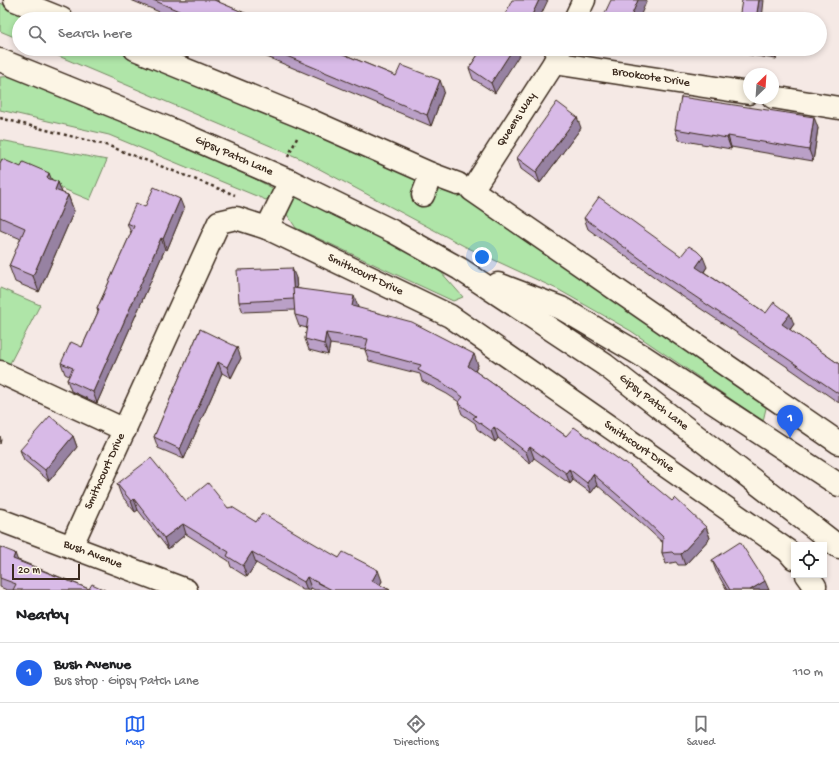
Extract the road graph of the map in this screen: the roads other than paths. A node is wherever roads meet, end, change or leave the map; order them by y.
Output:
1 (15, 0) edge
2 (584, 0) edge
3 (45, 12) edge
4 (578, 12) edge
5 (152, 56) edge
6 (557, 56) edge
7 (0, 60) edge
8 (743, 92) edge
9 (779, 98) edge
10 (839, 108) edge
11 (431, 174) junction
12 (284, 179) junction
13 (465, 187) junction
14 (423, 195) dead end
15 (267, 228) junction
16 (460, 269) junction
17 (0, 372) edge
18 (125, 430) junction
19 (839, 443) edge
20 (839, 486) edge
21 (0, 520) edge
22 (71, 547) junction
23 (839, 547) edge
24 (791, 555) edge
25 (809, 578) edge
26 (186, 590) edge
27 (814, 590) edge

1 - 3 street
2 - 4 street
5 - 11 street
6 - 8 street, Brookcote Drive
6 - 13 street, Queens Way
7 - 12 street, Gipsy Patch Lane
9 - 10 street
11 - 13 street
11 - 14 street
12 - 15 street
12 - 16 street, Gipsy Patch Lane
13 - 19 street
15 - 18 street, Smithcourt Drive
15 - 24 street, Smithcourt Drive
16 - 20 street, Gipsy Patch Lane
16 - 23 street, Gipsy Patch Lane
17 - 18 street
18 - 22 street, Smithcourt Drive
21 - 22 street, Bush Avenue
22 - 26 street, Bush Avenue
25 - 27 street

